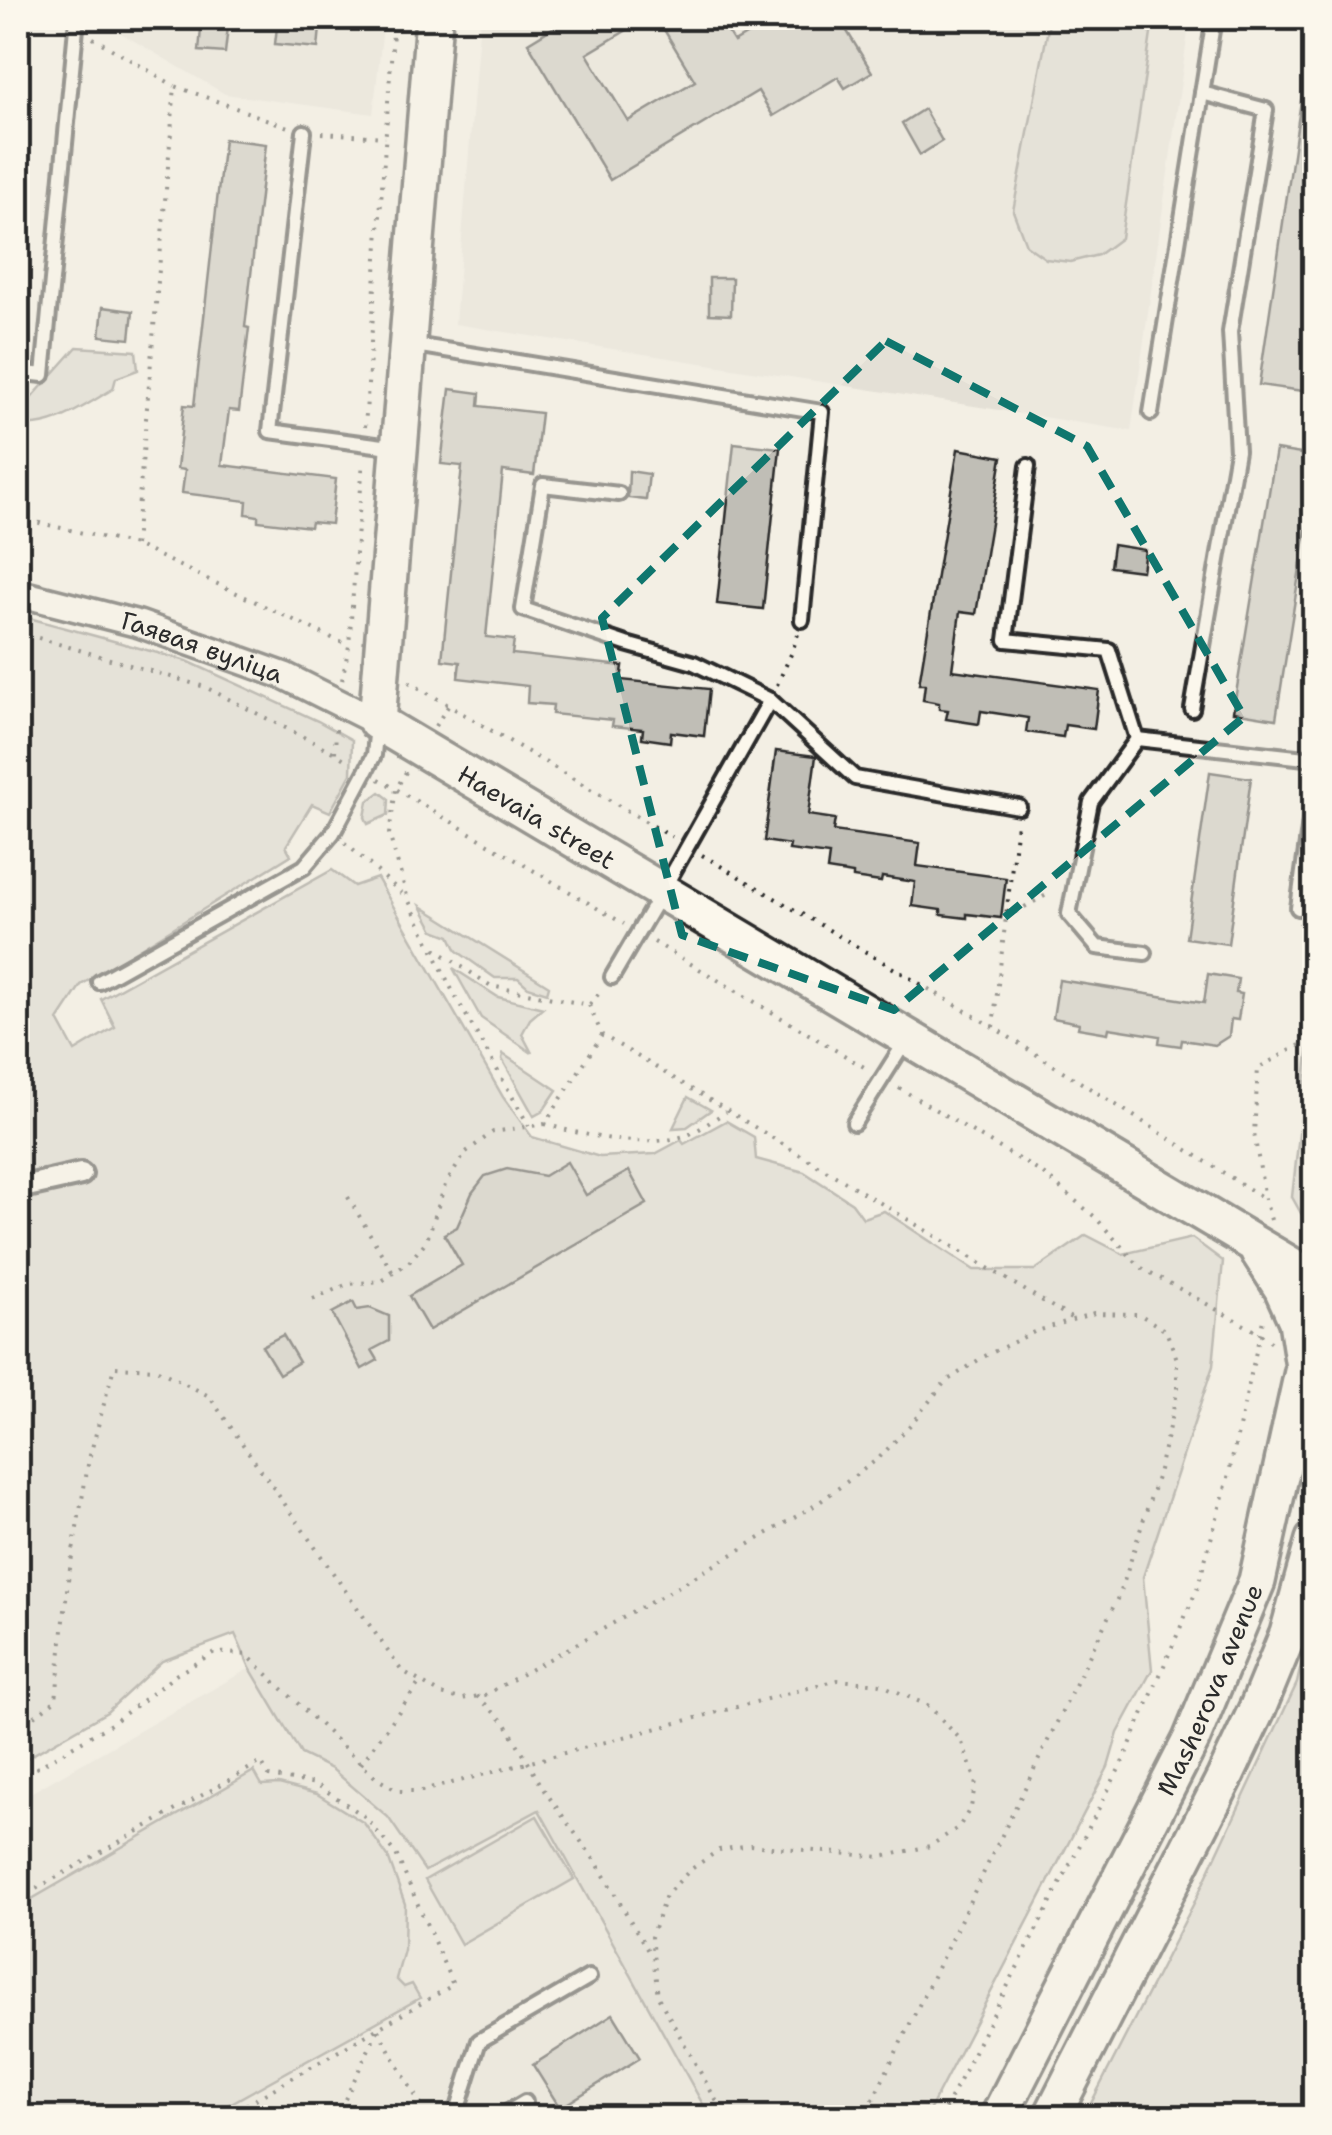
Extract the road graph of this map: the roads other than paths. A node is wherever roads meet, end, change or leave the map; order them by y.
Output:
1 (434, 18) edge
2 (1214, 18) edge
3 (76, 28) road end
4 (1202, 93) junction
5 (304, 132) road end
6 (407, 344) junction
7 (18, 372) edge
8 (1151, 413) dead end
9 (400, 448) junction
10 (1028, 466) dead end
11 (618, 494) dead end
12 (18, 593) edge
13 (802, 620) road end
14 (770, 700) junction
15 (1192, 709) dead end
16 (378, 722) junction
17 (1137, 740) junction
18 (1314, 759) edge
19 (1314, 792) edge
20 (1019, 806) road end
21 (663, 890) junction
22 (1298, 908) road end
23 (1145, 952) dead end
24 (612, 977) road end
25 (99, 982) dead end
26 (908, 1037) junction
27 (854, 1123) dead end
28 (81, 1174) dead end
29 (18, 1188) edge
30 (1290, 1270) edge
31 (1314, 1540) edge
32 (589, 1977) dead end
33 (525, 2102) dead end
34 (455, 2118) edge
35 (498, 2118) edge
36 (998, 2118) edge
37 (1051, 2118) edge

1 - 6 main road
2 - 4 lane
3 - 7 lane
4 - 8 lane
4 - 15 lane
5 - 9 lane
6 - 9 main road
6 - 13 lane
9 - 16 main road
10 - 17 lane
11 - 14 lane
12 - 16 street, Гаявая вуліца
14 - 20 lane
14 - 21 lane
16 - 21 main road, Haevaia street
16 - 25 lane
17 - 18 lane
17 - 23 lane
19 - 22 lane
21 - 24 lane
21 - 26 main road, Haevaia street
26 - 27 lane
26 - 30 main road, Haevaia street
28 - 29 street
30 - 36 main road, Masherova avenue
31 - 37 main road, Masherova avenue
32 - 34 lane
33 - 35 lane

